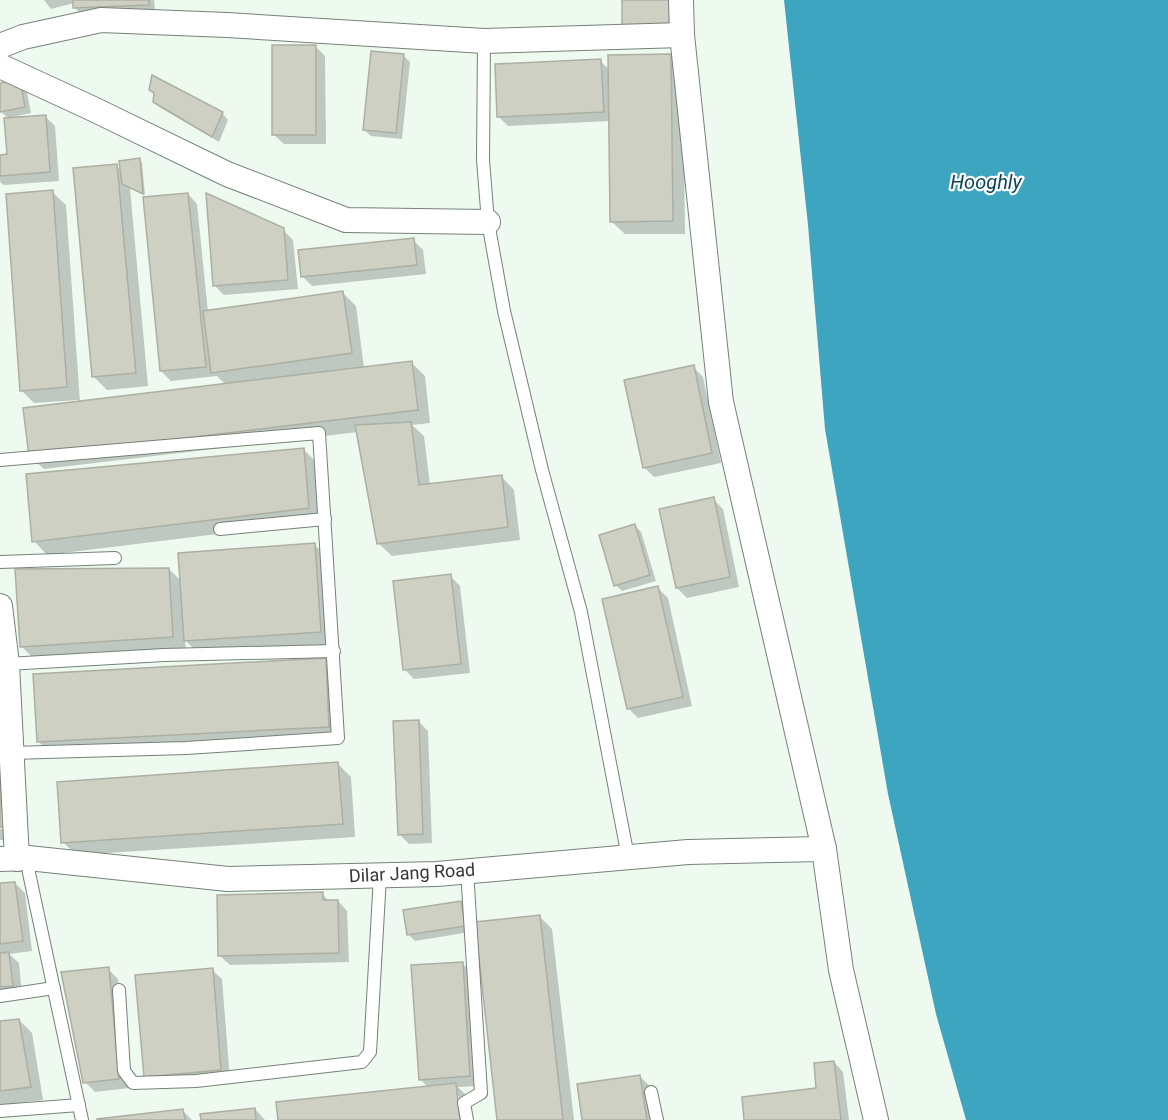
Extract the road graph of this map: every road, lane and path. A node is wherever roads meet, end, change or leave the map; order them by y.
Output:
1 (681, 0) edge
2 (682, 35) junction
3 (484, 41) junction
4 (0, 46) edge
5 (0, 66) edge
6 (488, 222) junction
7 (0, 460) edge
8 (325, 519) junction
9 (220, 529) dead end
10 (115, 558) dead end
11 (0, 562) edge
12 (0, 606) edge
13 (334, 651) junction
14 (7, 664) junction
15 (11, 753) junction
16 (824, 849) junction
17 (628, 857) junction
18 (15, 859) edge
19 (467, 870) junction
20 (380, 876) junction
21 (54, 988) junction
22 (119, 990) dead end
23 (0, 996) edge
24 (651, 1092) dead end
25 (79, 1105) junction
26 (0, 1111) edge
27 (82, 1120) edge
28 (467, 1120) edge
29 (657, 1120) edge
30 (876, 1120) edge

1 - 2 street
2 - 3 street
2 - 16 street
3 - 4 street
3 - 6 lane
5 - 6 street
6 - 17 lane
7 - 8 lane
8 - 9 lane
8 - 13 lane
10 - 11 lane
12 - 14 street
13 - 14 lane
13 - 15 lane
14 - 15 street
15 - 18 street
16 - 17 street, Dilar Jang Road
16 - 30 street
17 - 19 street, Dilar Jang Road
18 - 20 street, Dilar Jang Road
18 - 21 lane
19 - 20 street, Dilar Jang Road
19 - 28 lane
20 - 22 lane
21 - 23 lane
21 - 25 lane
24 - 29 lane
25 - 26 lane
25 - 27 lane

